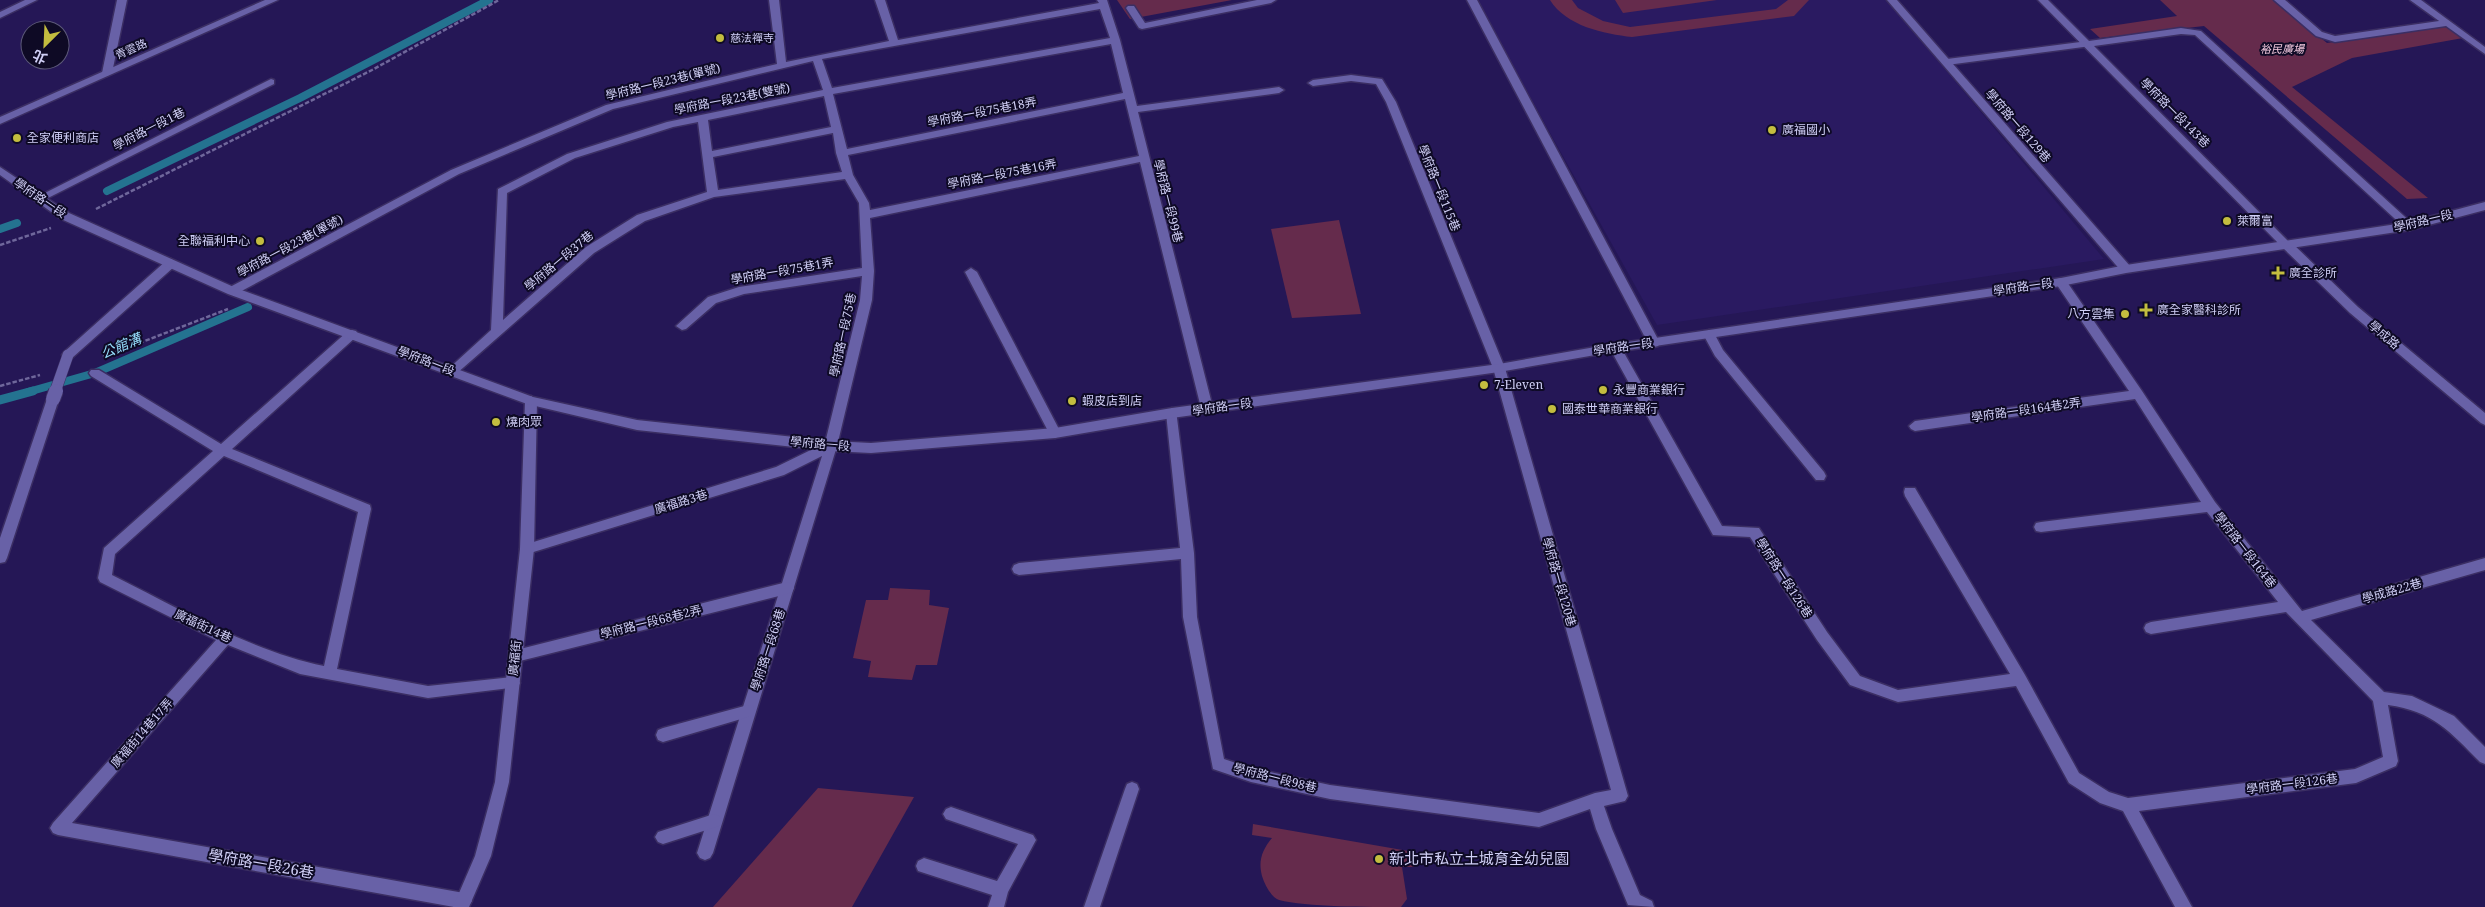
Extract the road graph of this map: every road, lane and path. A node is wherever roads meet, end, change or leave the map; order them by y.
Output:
1 (32, 0) edge
2 (122, 0) edge
3 (499, 0) edge
4 (774, 0) edge
5 (880, 0) edge
6 (1271, 0) edge
7 (1472, 0) edge
8 (1892, 0) edge
9 (2043, 0) edge
10 (2279, 0) edge
11 (2415, 0) edge
12 (266, 1) edge
13 (1104, 3) edge
14 (1131, 8) dead end
15 (0, 15) edge
16 (2446, 23) junction
17 (1115, 40) junction
18 (894, 43) junction
19 (2088, 44) junction
20 (2485, 51) edge
21 (817, 57) junction
22 (1947, 62) junction
23 (782, 66) junction
24 (107, 73) junction
25 (271, 82) dead end
26 (1313, 83) dead end
27 (1279, 90) dead end
28 (828, 92) junction
29 (1129, 95) junction
30 (1132, 110) junction
31 (704, 118) junction
32 (0, 122) edge
33 (836, 130) junction
34 (841, 154) junction
35 (708, 155) junction
36 (1145, 158) junction
37 (0, 170) edge
38 (848, 174) junction
39 (713, 194) junction
40 (38, 198) junction
41 (2485, 206) edge
42 (865, 215) junction
43 (75, 220) junction
44 (2410, 226) junction
45 (0, 245) edge
46 (2287, 245) junction
47 (172, 263) junction
48 (2126, 268) junction
49 (868, 270) junction
50 (971, 272) dead end
51 (2061, 282) junction
52 (232, 291) junction
53 (682, 326) dead end
54 (497, 332) junction
55 (352, 334) junction
56 (1709, 334) junction
57 (1654, 343) junction
58 (1618, 354) dead end
59 (1499, 368) junction
60 (452, 371) junction
61 (95, 372) dead end
62 (2138, 394) junction
63 (531, 401) junction
64 (1208, 408) junction
65 (1172, 413) junction
66 (2485, 420) edge
67 (1914, 426) dead end
68 (1055, 433) junction
69 (831, 446) junction
70 (220, 450) junction
71 (1820, 476) dead end
72 (1910, 492) dead end
73 (2210, 506) junction
74 (2040, 527) dead end
75 (527, 549) junction
76 (1187, 553) junction
77 (0, 558) edge
78 (2483, 567) edge
79 (1019, 569) dead end
80 (787, 588) junction
81 (2289, 606) junction
82 (2299, 618) junction
83 (2151, 628) dead end
84 (226, 638) junction
85 (516, 656) junction
86 (329, 674) junction
87 (2020, 679) junction
88 (513, 683) junction
89 (2380, 698) junction
90 (748, 712) junction
91 (663, 735) dead end
92 (2485, 757) edge
93 (1132, 789) dead end
94 (1620, 796) joint
95 (1595, 800) junction
96 (2128, 804) junction
97 (951, 814) dead end
98 (714, 821) junction
99 (58, 828) joint
100 (663, 837) dead end
101 (704, 853) dead end
102 (924, 866) dead end
103 (1001, 890) junction
104 (463, 904) edge
105 (996, 907) edge
106 (1092, 907) edge
107 (1646, 907) edge
108 (2184, 907) edge

1 - 15 street
2 - 24 street
3 - 43 path
4 - 23 street
5 - 18 street
6 - 14 street
7 - 57 street
8 - 22 street, 學府路一段129巷
9 - 19 street, 學府路一段143巷
10 - 16 street
11 - 16 street
12 - 24 street, 青雲路
13 - 17 street, 學府路一段99巷
13 - 18 street, 學府路一段23巷(單號)
16 - 20 street
17 - 28 street, 學府路一段23巷(雙號)
17 - 29 street, 學府路一段99巷
18 - 21 street, 學府路一段23巷(單號)
19 - 22 street
19 - 44 street
19 - 46 street, 學府路一段143巷
21 - 23 street, 學府路一段23巷(單號)
21 - 28 street, 學府路一段75巷
22 - 48 street, 學府路一段129巷
23 - 52 street, 學府路一段23巷(單號)
24 - 32 street, 青雲路
25 - 40 street, 學府路一段1巷
26 - 59 street, 學府路一段115巷
27 - 30 street
28 - 31 street, 學府路一段23巷(雙號)
28 - 33 street, 學府路一段75巷
29 - 30 street, 學府路一段99巷
29 - 34 street, 學府路一段75巷18弄
30 - 36 street, 學府路一段99巷
31 - 35 street
31 - 54 street, 學府路一段23巷(雙號)
33 - 34 street, 學府路一段75巷
33 - 35 street
34 - 38 street, 學府路一段75巷
35 - 39 street
36 - 42 street, 學府路一段75巷16弄
36 - 64 street, 學府路一段99巷
37 - 40 street, 學府路一段
38 - 39 street, 學府路一段37巷
38 - 42 street, 學府路一段75巷
39 - 54 street, 學府路一段37巷
40 - 43 street, 學府路一段
41 - 44 street, 學府路一段
42 - 49 street, 學府路一段75巷
43 - 45 path
43 - 47 street, 學府路一段
44 - 46 street, 學府路一段
46 - 48 street, 學府路一段
46 - 66 street, 學成路
47 - 52 street, 學府路一段
47 - 77 street, bridge
48 - 51 street, 學府路一段
49 - 53 street, 學府路一段75巷1弄
49 - 69 street, 學府路一段75巷
50 - 68 street
51 - 56 street, 學府路一段
51 - 62 street, 學府路一段164巷
52 - 55 street, 學府路一段
54 - 60 street, 學府路一段37巷
55 - 60 street, 學府路一段
55 - 70 street
56 - 57 street, 學府路一段
56 - 71 street
57 - 59 street, 學府路一段
58 - 87 street, 學府路一段126巷
59 - 64 street, 學府路一段
59 - 94 street, 學府路一段120巷
60 - 63 street, 學府路一段
61 - 70 street
62 - 67 street, 學府路一段164巷2弄
62 - 73 street, 學府路一段164巷
63 - 69 street, 學府路一段
63 - 75 street, 廣福街
64 - 65 street, 學府路一段
65 - 68 street, 學府路一段
65 - 76 street, 學府路一段98巷
68 - 69 street, 學府路一段
69 - 75 street, 廣福路3巷
69 - 80 street, 學府路一段68巷
70 - 84 street, 廣福街14巷
70 - 86 street
72 - 87 street, 學府路一段126巷
73 - 74 street
73 - 81 street, 學府路一段164巷
75 - 85 street, 廣福街
76 - 79 street
76 - 95 street, 學府路一段98巷
78 - 82 street, 學成路22巷
80 - 85 street, 學府路一段68巷2弄
80 - 90 street, 學府路一段68巷
81 - 82 street, 學府路一段164巷
81 - 83 street
82 - 89 street, 學府路一段164巷
84 - 86 street, 廣福街14巷
84 - 99 street, 廣福街14巷17弄
85 - 88 street, 廣福街
86 - 88 street, 廣福街14巷
87 - 96 street, 學府路一段126巷
88 - 104 street, 廣福街
89 - 92 street
89 - 96 street, 學府路一段126巷
90 - 91 street
90 - 98 street, 學府路一段68巷
93 - 106 street
94 - 95 street, 學府路一段98巷
95 - 107 street
96 - 108 street
97 - 103 street
98 - 100 street
98 - 101 street, 學府路一段68巷
99 - 104 street, 學府路一段26巷
102 - 103 street
103 - 105 street

